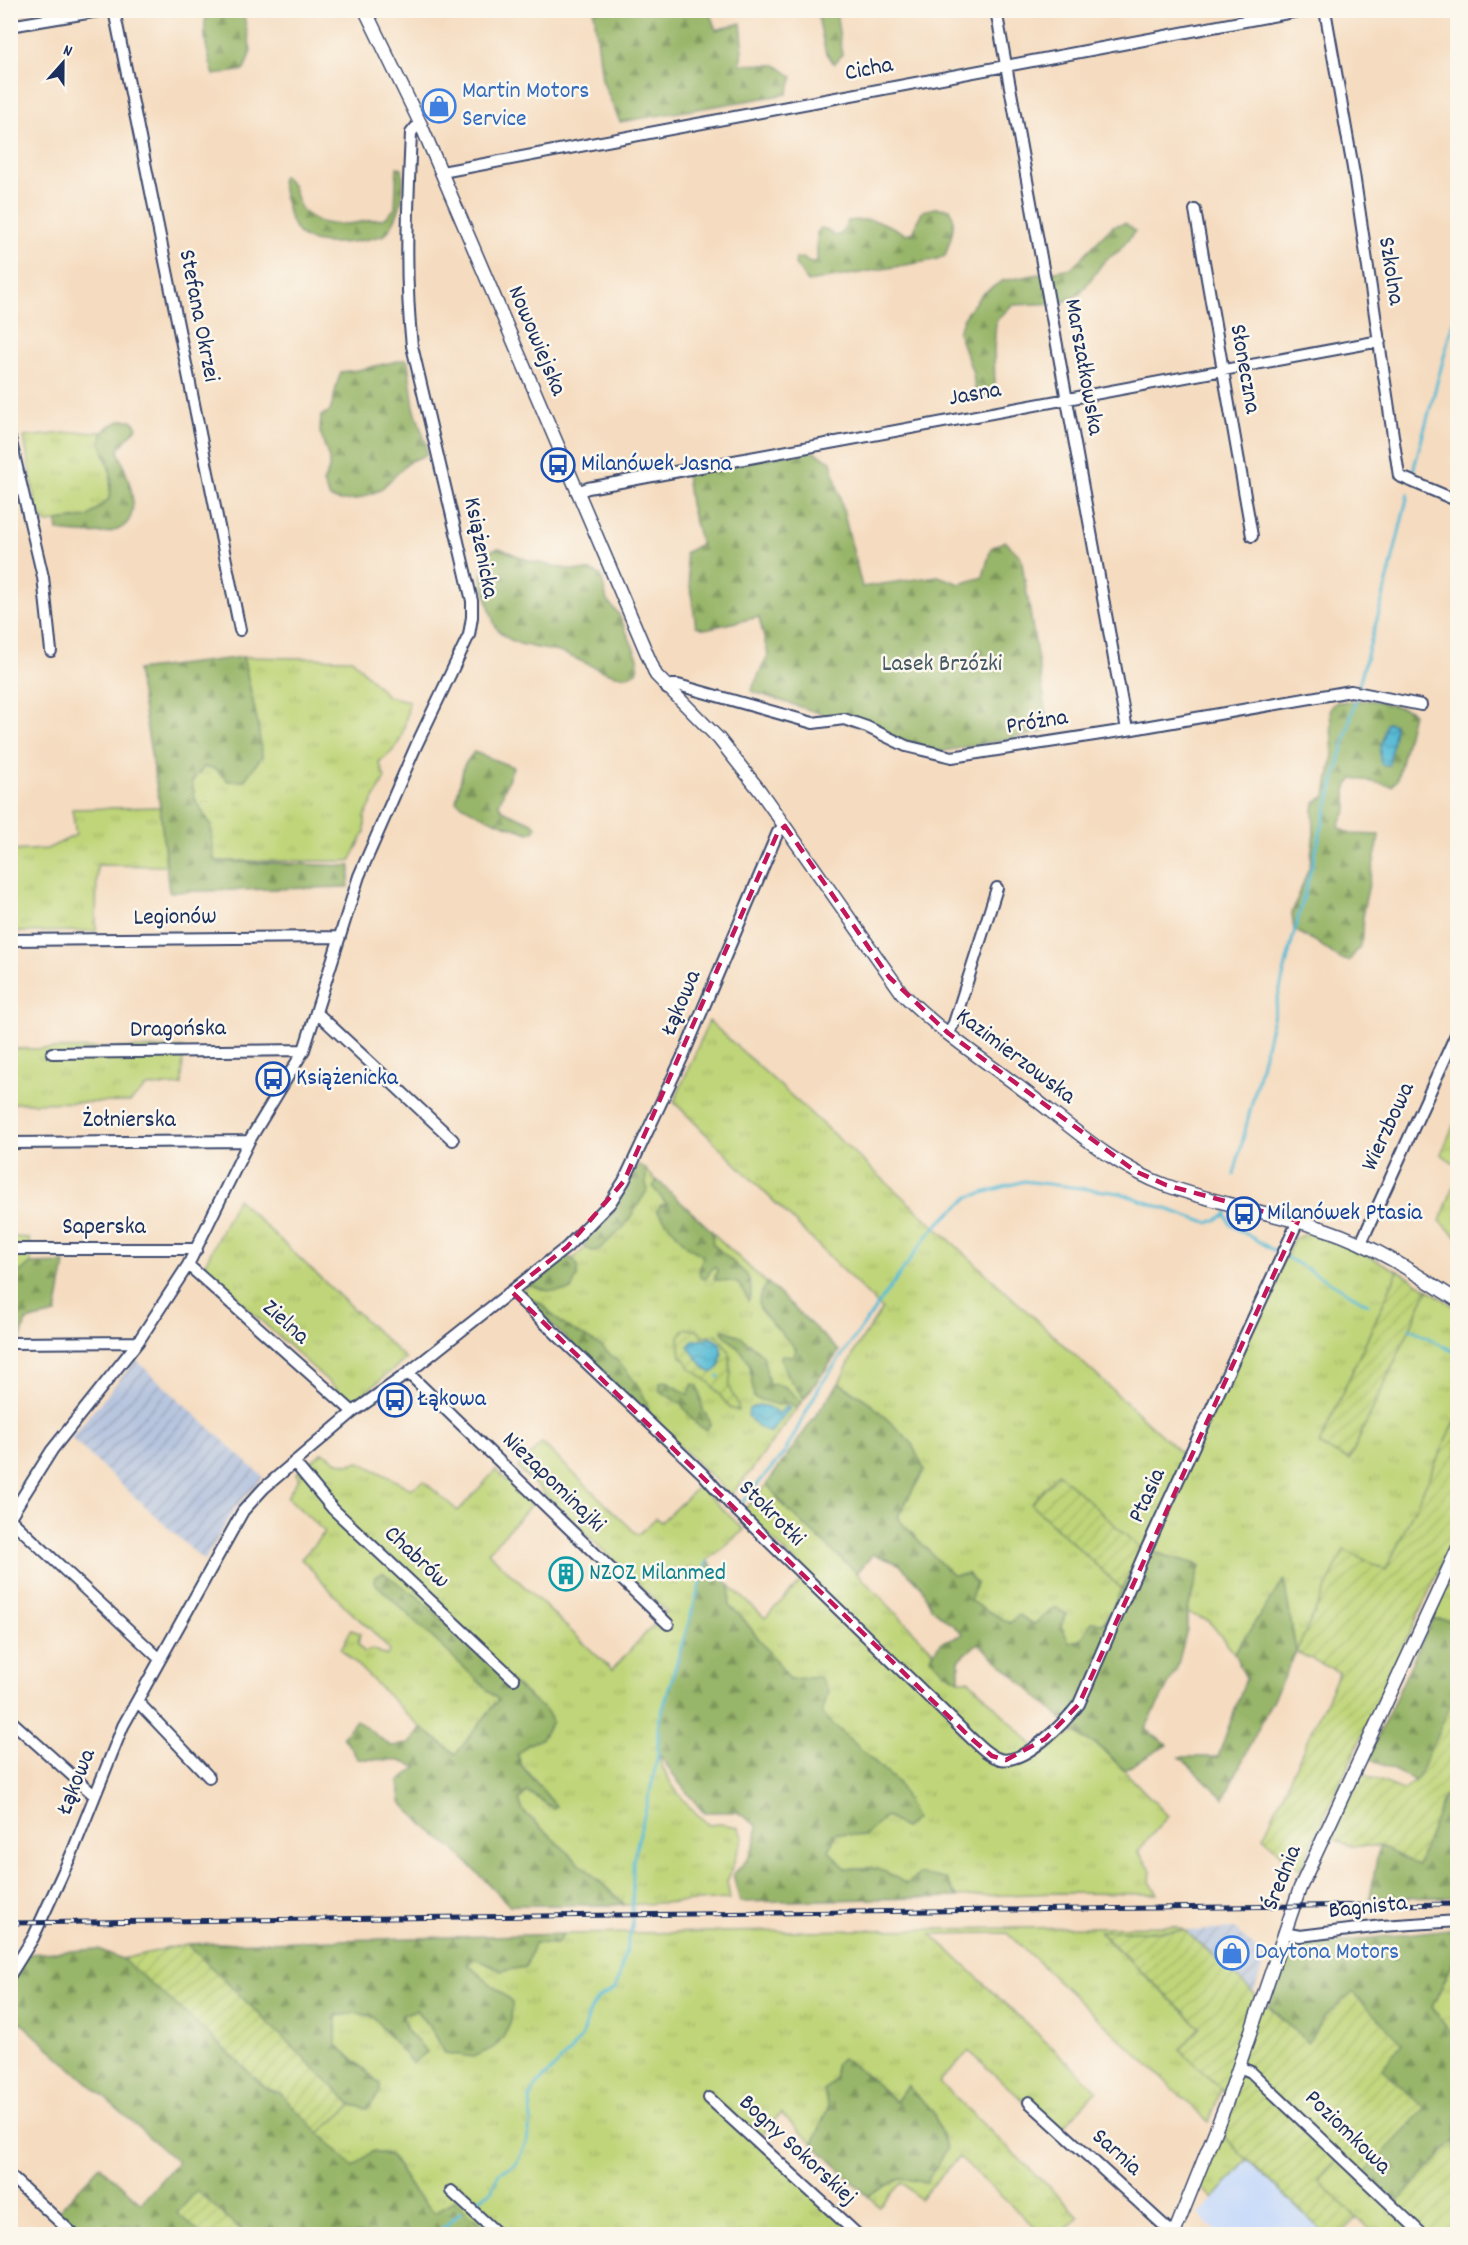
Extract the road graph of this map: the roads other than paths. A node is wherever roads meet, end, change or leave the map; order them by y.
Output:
1 (105, 10) edge
2 (114, 10) edge
3 (365, 10) edge
4 (996, 10) edge
5 (1304, 10) edge
6 (1325, 10) edge
7 (10, 26) edge
8 (1007, 66) junction
9 (421, 124) junction
10 (442, 172) junction
11 (1195, 210) dead end
12 (1380, 341) junction
13 (1222, 370) junction
14 (1067, 400) junction
15 (10, 438) edge
16 (577, 492) junction
17 (1458, 501) edge
18 (1252, 536) dead end
19 (240, 630) dead end
20 (51, 651) dead end
21 (667, 688) junction
22 (1421, 705) dead end
23 (1127, 730) junction
24 (785, 826) junction
25 (997, 888) dead end
26 (339, 937) junction
27 (10, 940) edge
28 (316, 1012) junction
29 (1458, 1030) edge
30 (948, 1033) junction
31 (304, 1050) junction
32 (52, 1053) dead end
33 (453, 1140) dead end
34 (249, 1141) junction
35 (10, 1143) edge
36 (1298, 1221) junction
37 (1360, 1243) junction
38 (10, 1249) edge
39 (197, 1249) junction
40 (188, 1265) junction
41 (511, 1291) junction
42 (1458, 1301) edge
43 (138, 1342) junction
44 (10, 1343) edge
45 (408, 1372) junction
46 (353, 1412) junction
47 (294, 1462) junction
48 (10, 1518) edge
49 (1458, 1548) edge
50 (668, 1624) dead end
51 (160, 1659) junction
52 (514, 1679) dead end
53 (137, 1701) junction
54 (10, 1720) edge
55 (1006, 1760) joint
56 (209, 1777) dead end
57 (94, 1795) junction
58 (1458, 1921) edge
59 (1284, 1933) junction
60 (10, 1975) edge
61 (1239, 2067) junction
62 (709, 2098) dead end
63 (1029, 2102) dead end
64 (10, 2176) edge
65 (451, 2191) dead end
66 (1175, 2234) edge
67 (73, 2235) edge
68 (498, 2235) edge
69 (857, 2235) edge
70 (1422, 2235) edge

1 - 7 street
2 - 19 street, Stefana Okrzei
3 - 9 street, Nowowiejska
4 - 8 street, Marszałkowska
5 - 8 street, Cicha
6 - 12 street, Szkolna
8 - 10 street, Cicha
8 - 14 street, Marszałkowska
9 - 10 street, Nowowiejska
9 - 26 street, Książenicka
10 - 16 street, Nowowiejska
11 - 13 street, Słoneczna
12 - 13 street, Jasna
12 - 17 street, Szkolna
13 - 14 street, Jasna
13 - 18 street, Słoneczna
14 - 16 street, Jasna
14 - 23 street, Marszałkowska
15 - 20 street
16 - 21 street, Nowowiejska
21 - 23 street, Próżna
21 - 24 street, Kazimierzowska
22 - 23 street, Próżna
24 - 30 street, Kazimierzowska
24 - 41 street, Łąkowa
25 - 30 street
26 - 27 street, Legionów
26 - 28 street, Książenicka
28 - 31 street, Książenicka
28 - 33 street
29 - 37 street, Wierzbowa
30 - 36 street, Kazimierzowska
31 - 32 street, Dragońska
31 - 34 street, Książenicka
34 - 35 street, Żołnierska
34 - 39 street, Książenicka
36 - 37 street, Kazimierzowska
36 - 55 street, Ptasia
37 - 42 street, Kazimierzowska
38 - 39 street, Saperska
39 - 40 street, Książenicka
40 - 43 street, Książenicka
40 - 46 street, Zielna
41 - 45 street, Łąkowa
41 - 55 street, Stokrotki
43 - 44 street
43 - 48 street, Książenicka
45 - 46 street, Łąkowa
45 - 50 street, Niezapominajki
46 - 47 street, Łąkowa
47 - 51 street, Łąkowa
47 - 52 street, Chabrów
48 - 51 street
49 - 59 street, Średnia
51 - 53 street, Łąkowa
53 - 56 street
53 - 57 street, Łąkowa
54 - 57 street
57 - 60 street, Łąkowa
58 - 59 street, Bagnista
59 - 61 street, Średnia
61 - 66 street, Średnia
61 - 70 street, Poziomkowa
62 - 69 street, Bogny Sokorskiej
63 - 66 street, Sarnia
64 - 67 street
65 - 68 street

